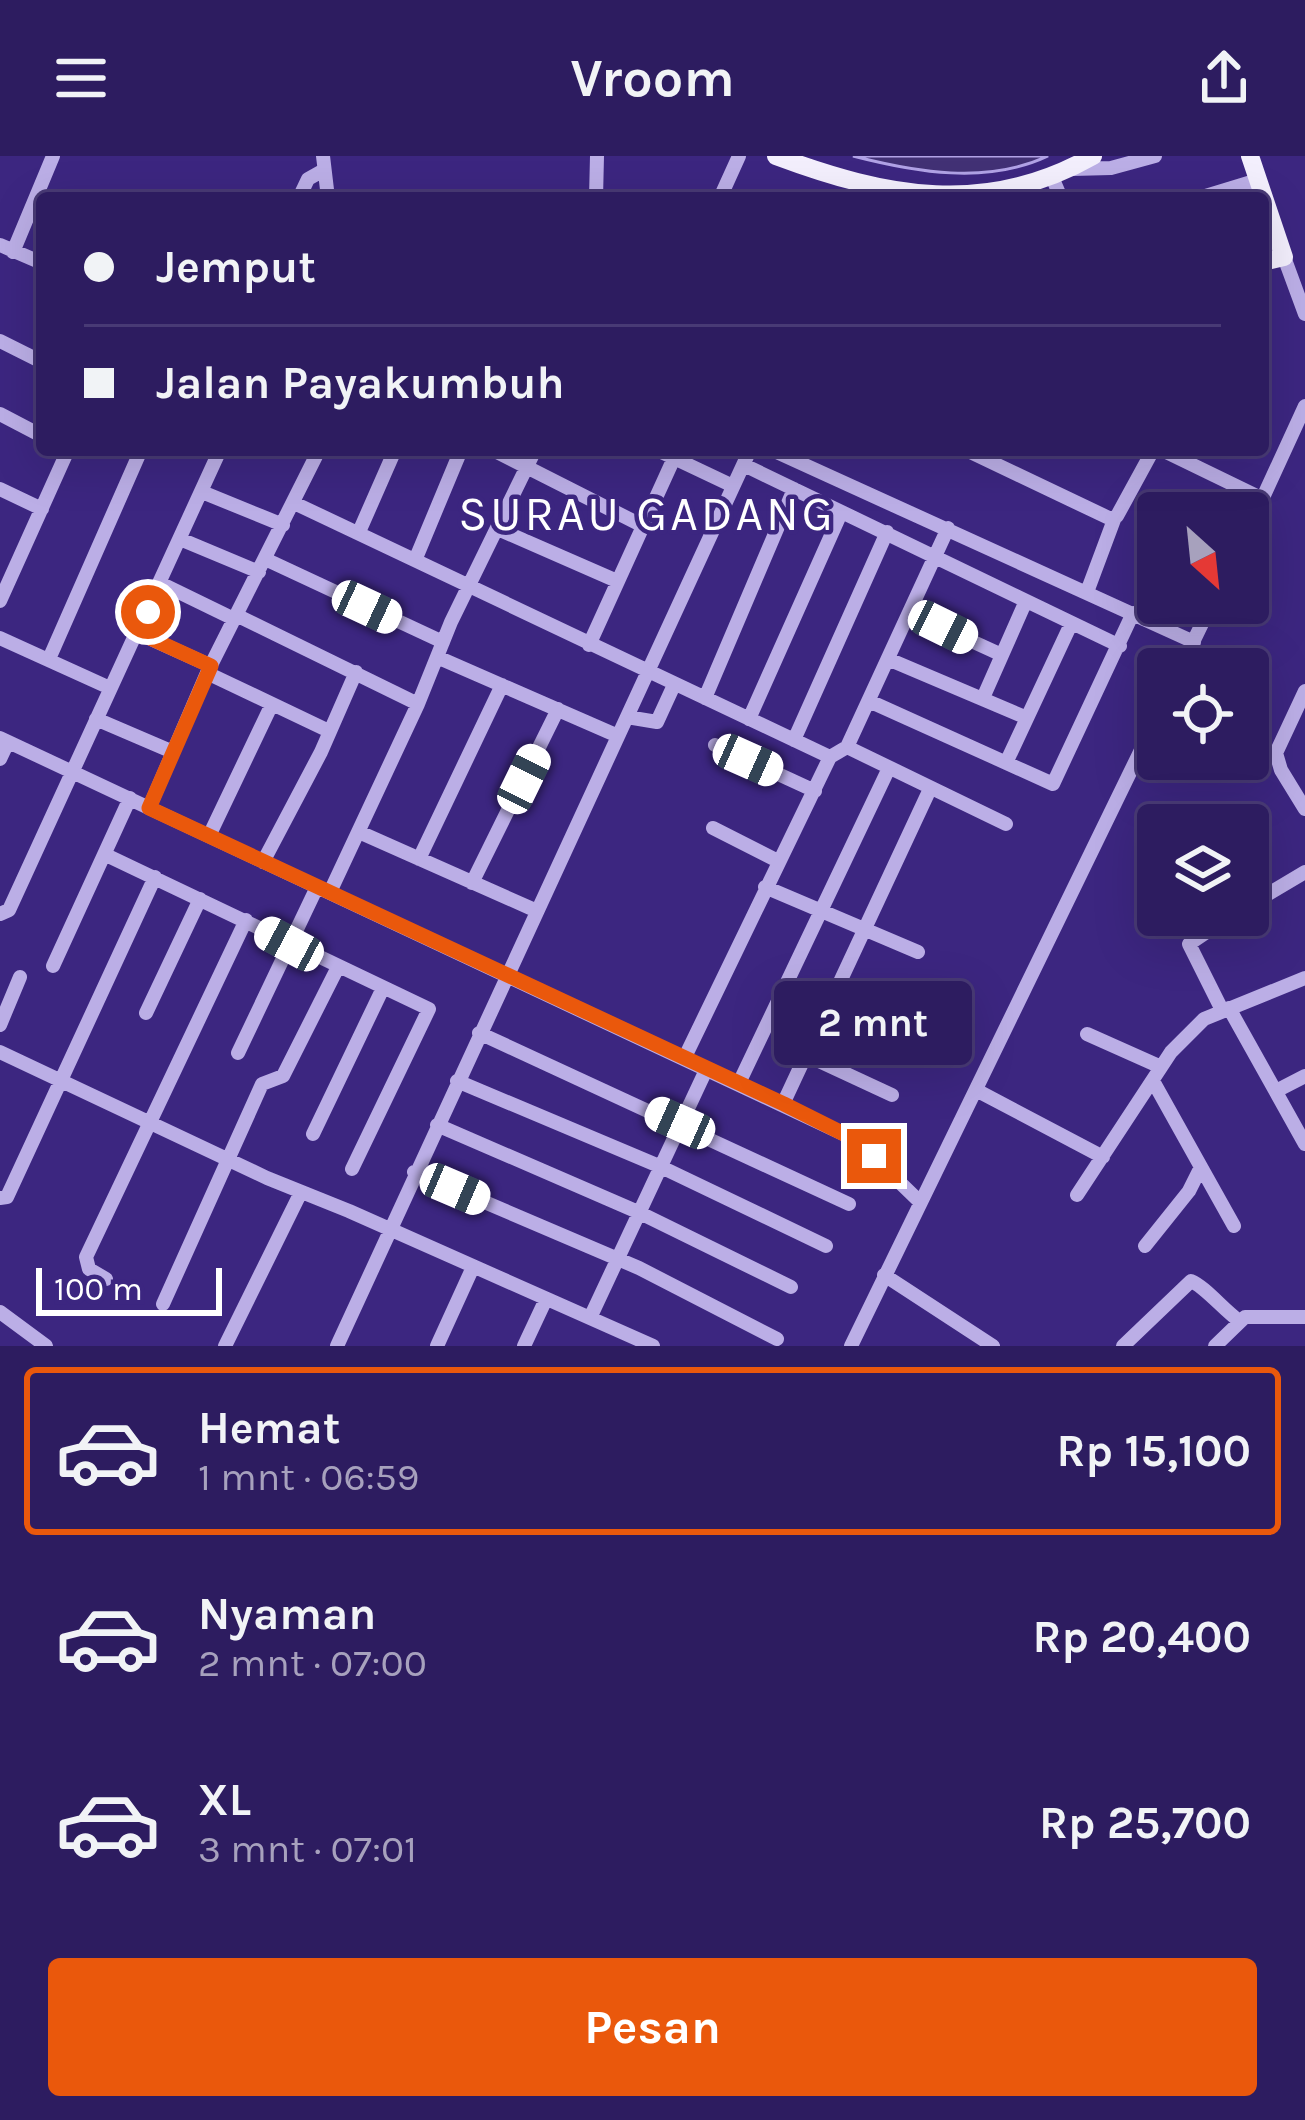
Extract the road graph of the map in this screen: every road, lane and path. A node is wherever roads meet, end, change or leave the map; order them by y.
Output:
1 (53, 156) edge
2 (597, 156) edge
3 (739, 156) edge
4 (776, 156) edge
5 (1093, 156) edge
6 (1155, 156) edge
7 (1250, 156) edge
8 (796, 161) edge
9 (324, 163) edge
10 (1059, 173) junction
11 (835, 179) junction
12 (1258, 180) junction
13 (302, 192) edge
14 (596, 192) edge
15 (723, 192) edge
16 (853, 192) edge
17 (881, 192) edge
18 (994, 192) edge
19 (1061, 192) edge
20 (1219, 192) edge
21 (1262, 192) edge
22 (1269, 213) edge
23 (6, 249) edge
24 (1284, 257) junction
25 (36, 261) edge
26 (1269, 261) edge
27 (1305, 314) edge
28 (0, 341) edge
29 (36, 359) edge
30 (1305, 406) edge
31 (0, 414) edge
32 (36, 433) edge
33 (65, 456) edge
34 (138, 456) edge
35 (217, 456) edge
36 (316, 456) edge
37 (392, 456) edge
38 (458, 456) edge
39 (508, 456) edge
40 (533, 456) edge
41 (670, 456) edge
42 (786, 456) edge
43 (817, 456) edge
44 (979, 456) edge
45 (1150, 456) edge
46 (1191, 456) edge
47 (674, 458) junction
48 (747, 458) edge
49 (528, 467) junction
50 (812, 467) junction
51 (734, 486) junction
52 (0, 489) edge
53 (794, 489) junction
54 (202, 492) junction
55 (1251, 492) edge
56 (1266, 492) edge
57 (294, 503) junction
58 (42, 509) junction
59 (841, 513) junction
60 (1115, 518) junction
61 (283, 525) junction
62 (643, 526) junction
63 (948, 528) junction
64 (498, 529) junction
65 (358, 532) junction
66 (886, 532) junction
67 (180, 539) junction
68 (933, 556) junction
69 (416, 558) junction
70 (262, 565) junction
71 (6, 568) edge
72 (617, 581) junction
73 (160, 584) junction
74 (470, 587) junction
75 (1087, 592) junction
76 (0, 601) edge
77 (1025, 603) junction
78 (910, 613) junction
79 (1132, 613) junction
80 (235, 617) junction
81 (1071, 624) junction
82 (1202, 624) edge
83 (139, 633) junction
84 (0, 638) edge
85 (1193, 642) junction
86 (589, 645) junction
87 (1120, 646) junction
88 (1190, 648) edge
89 (440, 649) junction
90 (1002, 655) junction
91 (49, 659) junction
92 (888, 659) junction
93 (209, 670) junction
94 (356, 672) junction
95 (648, 672) junction
96 (502, 685) junction
97 (674, 685) junction
98 (110, 688) junction
99 (1305, 691) edge
100 (704, 698) junction
101 (983, 698) junction
102 (869, 701) junction
103 (272, 704) junction
104 (418, 704) junction
105 (558, 710) junction
106 (628, 717) junction
107 (1027, 718) junction
108 (96, 719) junction
109 (749, 719) junction
110 (329, 731) junction
111 (619, 736) junction
112 (4, 740) edge
113 (794, 740) junction
114 (715, 745) dead end
115 (847, 747) junction
116 (173, 752) junction
117 (830, 757) junction
118 (1137, 758) edge
119 (0, 759) edge
120 (1006, 763) junction
121 (889, 768) junction
122 (72, 771) junction
123 (930, 789) junction
124 (815, 791) junction
125 (130, 798) junction
126 (149, 808) junction
127 (1305, 809) edge
128 (1006, 824) dead end
129 (713, 828) dead end
130 (358, 832) junction
131 (209, 836) junction
132 (106, 855) junction
133 (418, 859) junction
134 (778, 861) junction
135 (263, 862) junction
136 (1305, 872) edge
137 (155, 877) junction
138 (472, 883) junction
139 (766, 886) junction
140 (323, 889) junction
141 (1269, 893) edge
142 (200, 899) junction
143 (537, 911) junction
144 (821, 912) junction
145 (0, 914) edge
146 (246, 920) junction
147 (866, 932) junction
148 (1201, 936) edge
149 (289, 944) junction
150 (919, 952) dead end
151 (53, 967) dead end
152 (338, 967) junction
153 (506, 974) junction
154 (20, 976) dead end
155 (1305, 978) edge
156 (382, 988) junction
157 (830, 1009) junction
158 (1226, 1009) junction
159 (146, 1012) dead end
160 (0, 1025) edge
161 (479, 1033) junction
162 (1087, 1034) dead end
163 (914, 1046) dead end
164 (0, 1052) edge
165 (238, 1053) dead end
166 (808, 1056) junction
167 (684, 1059) junction
168 (706, 1070) junction
169 (1157, 1074) junction
170 (1305, 1076) edge
171 (62, 1081) junction
172 (457, 1081) junction
173 (739, 1083) junction
174 (976, 1090) junction
175 (1276, 1091) junction
176 (892, 1095) dead end
177 (784, 1104) junction
178 (680, 1123) junction
179 (152, 1124) junction
180 (437, 1125) junction
181 (313, 1134) dead end
182 (1305, 1144) edge
183 (1103, 1157) junction
184 (227, 1159) junction
185 (659, 1166) junction
186 (1201, 1168) junction
187 (352, 1169) dead end
188 (414, 1172) junction
189 (301, 1192) junction
190 (1077, 1195) dead end
191 (0, 1198) edge
192 (920, 1202) junction
193 (849, 1204) dead end
194 (638, 1212) junction
195 (1234, 1226) dead end
196 (388, 1231) junction
197 (826, 1246) dead end
198 (1145, 1246) dead end
199 (616, 1258) junction
200 (473, 1267) junction
201 (884, 1275) junction
202 (106, 1279) dead end
203 (791, 1287) dead end
204 (547, 1299) junction
205 (163, 1304) dead end
206 (0, 1312) edge
207 (1305, 1317) edge
208 (590, 1318) junction
209 (1238, 1320) junction
210 (777, 1339) dead end
211 (622, 1341) edge
212 (46, 1346) edge
213 (225, 1346) edge
214 (337, 1346) edge
215 (437, 1346) edge
216 (524, 1346) edge
217 (653, 1346) edge
218 (851, 1346) edge
219 (993, 1346) edge
220 (1123, 1346) edge
221 (1215, 1346) edge

1 - 23 street
2 - 14 street
3 - 15 street
4 - 8 main road
5 - 10 main road
6 - 10 street
7 - 12 main road
8 - 11 main road
9 - 13 street
10 - 18 main road
10 - 19 street
11 - 16 main road
11 - 17 main road
12 - 20 street
12 - 21 main road
22 - 24 main road
23 - 25 street
24 - 26 main road
24 - 27 street
28 - 29 street
30 - 56 street
31 - 32 street
33 - 58 street
34 - 91 street
35 - 54 street
36 - 57 street
37 - 65 street
38 - 69 street
39 - 49 street
40 - 49 street
41 - 47 street
42 - 50 street
43 - 50 street
44 - 60 street
45 - 60 street
46 - 55 street
47 - 51 street
47 - 62 street
48 - 51 street
48 - 53 street
49 - 62 street
49 - 64 street
50 - 63 street
51 - 95 street
52 - 58 street
53 - 59 street
53 - 100 street
54 - 61 street
54 - 67 street
57 - 61 street
57 - 65 street
58 - 71 street
59 - 66 street
59 - 109 street
60 - 75 street
61 - 70 street
62 - 72 street
63 - 68 street
63 - 75 street
64 - 72 street
64 - 74 street
65 - 69 street
66 - 68 street
66 - 113 street
67 - 70 street
67 - 73 street
68 - 77 street
68 - 78 street
69 - 74 street
70 - 80 street
70 - 89 street
71 - 76 street
72 - 86 street
73 - 80 street
73 - 83 street
74 - 86 street
74 - 89 street
75 - 79 street
77 - 81 street
77 - 90 street
78 - 90 street
78 - 92 street
79 - 85 street
79 - 87 street
80 - 93 street
80 - 94 street
81 - 87 street
81 - 107 street
82 - 85 street
83 - 93 street
83 - 98 street
84 - 91 street
85 - 88 street
86 - 95 street
87 - 120 street
89 - 96 street
89 - 104 street
90 - 101 street
91 - 98 street
92 - 101 street
92 - 102 street
93 - 103 street
93 - 116 street
94 - 104 street
94 - 110 street
95 - 97 street
95 - 106 street
96 - 105 street
96 - 133 street
97 - 100 street
97 - 106 street
98 - 108 street
99 - 127 street
100 - 109 street
101 - 107 street
102 - 115 street
102 - 120 street
103 - 110 street
103 - 131 street
104 - 130 street
105 - 111 street
105 - 138 street
106 - 111 street
107 - 120 street
108 - 116 street
108 - 122 street
109 - 113 street
110 - 135 street
111 - 143 street
112 - 119 street
112 - 122 street
113 - 117 street
114 - 124 street
115 - 117 street
115 - 121 street
116 - 126 street
117 - 124 street
118 - 174 street
121 - 123 street
121 - 144 street
122 - 125 street
122 - 145 street
123 - 128 street
123 - 147 street
124 - 134 street
125 - 126 street
125 - 132 street
126 - 131 street
129 - 134 street
130 - 133 street
130 - 140 street
131 - 135 street
132 - 137 street
132 - 151 street
133 - 138 street
134 - 139 street
135 - 140 street
136 - 141 street
137 - 142 street
137 - 171 street
138 - 143 street
139 - 144 street
139 - 167 street
140 - 149 street
140 - 153 street
142 - 146 street
142 - 159 street
143 - 153 street
144 - 147 street
144 - 173 street
146 - 149 street
146 - 179 street
147 - 150 street
147 - 157 street
148 - 158 street
149 - 152 street
149 - 165 street
152 - 156 street
152 - 184 street
153 - 161 street
153 - 167 street
154 - 160 street
155 - 158 street
156 - 181 street
156 - 187 street
157 - 163 street
157 - 166 street
158 - 169 street
158 - 175 street
161 - 172 street
161 - 178 street
162 - 169 street
164 - 171 street
166 - 176 street
166 - 177 street
167 - 168 street
168 - 173 street
168 - 178 street
169 - 183 street
169 - 186 street
170 - 175 street
171 - 179 street
171 - 191 street
172 - 180 street
172 - 185 street
173 - 177 street
174 - 183 street
174 - 192 street
175 - 182 street
177 - 192 street
178 - 185 street
178 - 193 street
179 - 184 street
179 - 202 street
180 - 188 street
180 - 194 street
183 - 190 street
184 - 189 street
184 - 205 street
185 - 194 street
185 - 197 street
186 - 195 street
186 - 198 street
188 - 196 street
188 - 199 street
189 - 196 street
189 - 213 street
192 - 201 street
194 - 199 street
194 - 203 street
196 - 200 street
196 - 214 street
199 - 208 street
199 - 210 street
200 - 204 street
200 - 215 street
201 - 218 street
201 - 219 street
204 - 208 street
204 - 216 street
206 - 212 street
207 - 209 street
208 - 211 street
209 - 220 street
209 - 221 street
211 - 217 street

